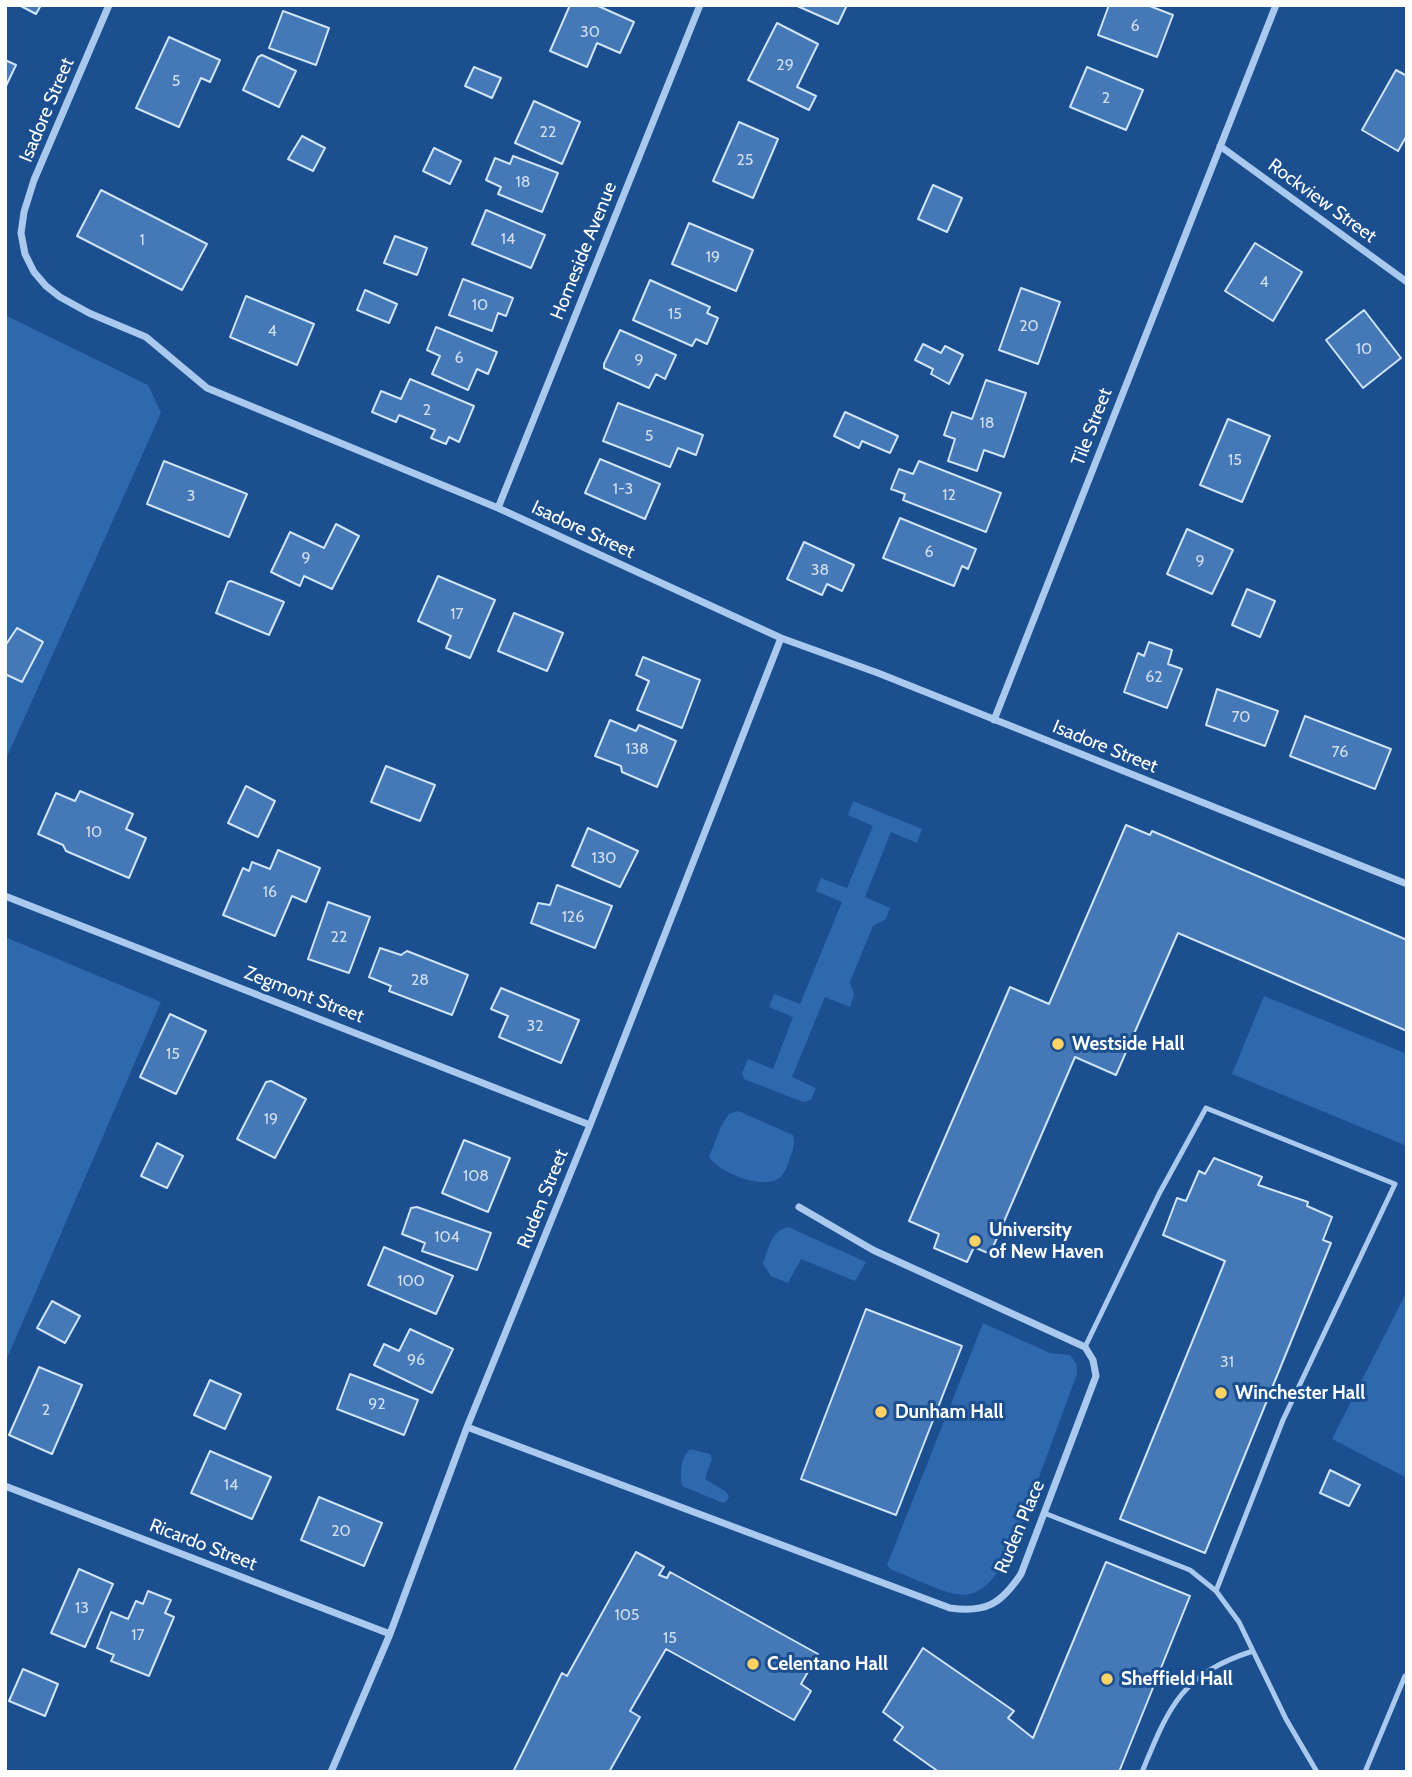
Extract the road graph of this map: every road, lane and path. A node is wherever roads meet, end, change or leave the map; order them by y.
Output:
1 (109, 5) edge
2 (700, 5) edge
3 (1276, 5) edge
4 (1220, 146) junction
5 (1407, 282) edge
6 (498, 508) junction
7 (781, 638) junction
8 (994, 720) junction
9 (1407, 884) edge
10 (5, 896) edge
11 (590, 1125) junction
12 (799, 1208) dead end
13 (1084, 1347) junction
14 (467, 1427) junction
15 (5, 1486) edge
16 (1044, 1513) junction
17 (1216, 1591) junction
18 (390, 1634) junction
19 (1253, 1651) junction
20 (1405, 1676) dead end
21 (331, 1772) edge
22 (1142, 1772) edge
23 (1317, 1772) edge
24 (1365, 1772) edge

1 - 6 street, Isadore Street
2 - 6 street, Homeside Avenue
3 - 4 street, Tile Street
4 - 5 street, Rockview Street
4 - 8 street, Tile Street
6 - 7 street, Isadore Street
7 - 8 street, Isadore Street
7 - 11 street, Ruden Street
8 - 9 street, Isadore Street
10 - 11 street, Zegmont Street
11 - 14 street, Ruden Street
12 - 13 street
13 - 16 street, Ruden Place
13 - 17 lane
14 - 16 street, Ruden Place
14 - 18 street, Ruden Street
15 - 18 street, Ricardo Street
16 - 17 lane
17 - 19 lane
18 - 21 street, Ruden Street
19 - 22 lane
19 - 23 lane
20 - 24 lane

